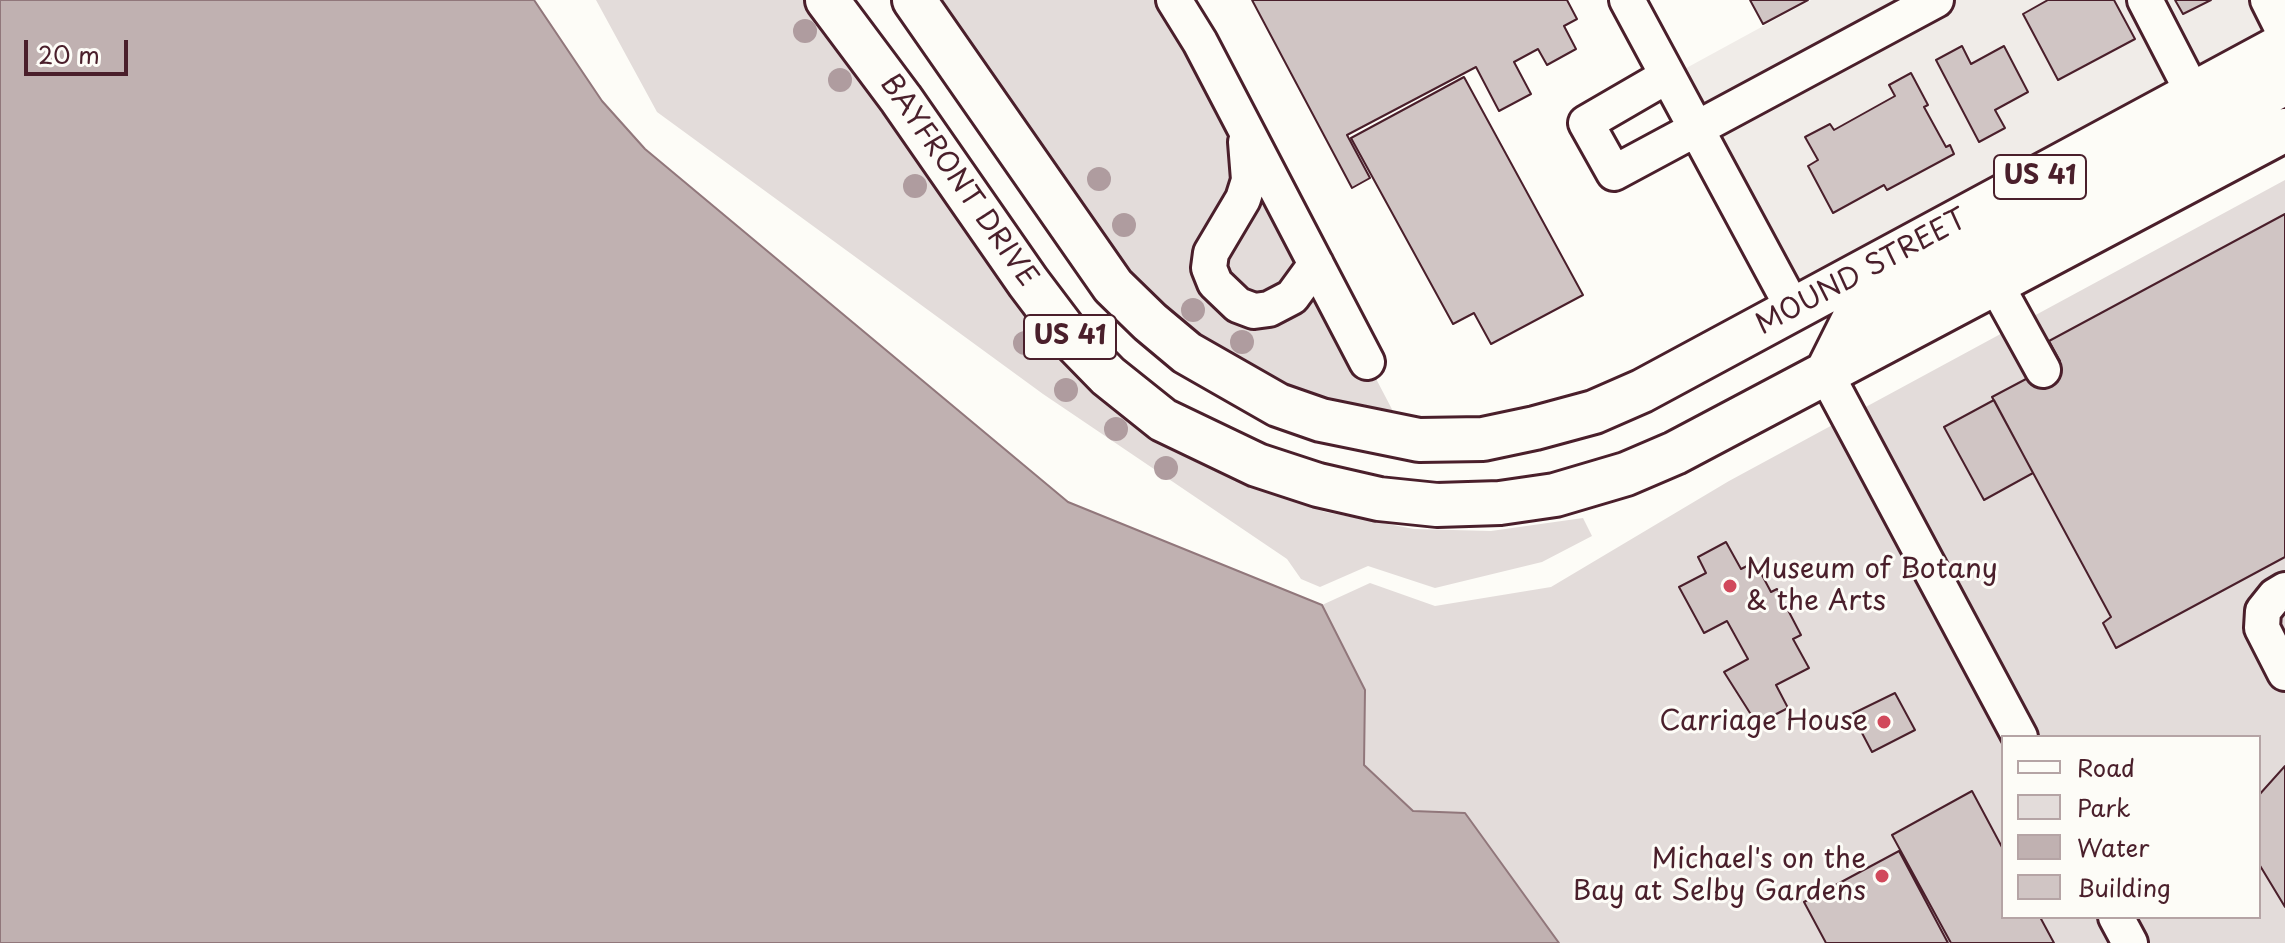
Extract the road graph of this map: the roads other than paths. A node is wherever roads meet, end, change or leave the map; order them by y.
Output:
1 (827, 0) edge
2 (914, 0) edge
3 (1174, 0) edge
4 (1627, 0) edge
5 (1936, 0) edge
6 (2145, 0) edge
7 (2268, 0) edge
8 (2285, 34) edge
9 (2285, 44) edge
10 (1667, 76) junction
11 (2285, 83) edge
12 (2194, 95) junction
13 (1694, 128) junction
14 (1245, 129) junction
15 (2285, 130) edge
16 (1316, 264) junction
17 (1995, 283) junction
18 (1794, 310) junction
19 (1367, 362) dead end
20 (2043, 370) dead end
21 (1826, 374) junction
22 (2285, 590) edge
23 (2285, 673) edge
24 (2019, 735) edge
25 (2117, 919) edge
26 (2130, 943) edge

1 - 21 main road, BAYFRONT DRIVE / US 41
2 - 18 main road, MOUND STREET / US 41
3 - 14 street
4 - 10 street
5 - 13 street
6 - 12 street
7 - 8 street
9 - 12 main road, MOUND STREET / US 41
10 - 13 street
10 - 13 street
11 - 21 main road, US 41
12 - 18 main road, MOUND STREET / US 41
13 - 18 street
14 - 16 street
14 - 16 street
15 - 17 main road, US 41
16 - 19 street
17 - 20 street
17 - 21 main road, US 41
21 - 24 street
22 - 23 street
25 - 26 street

